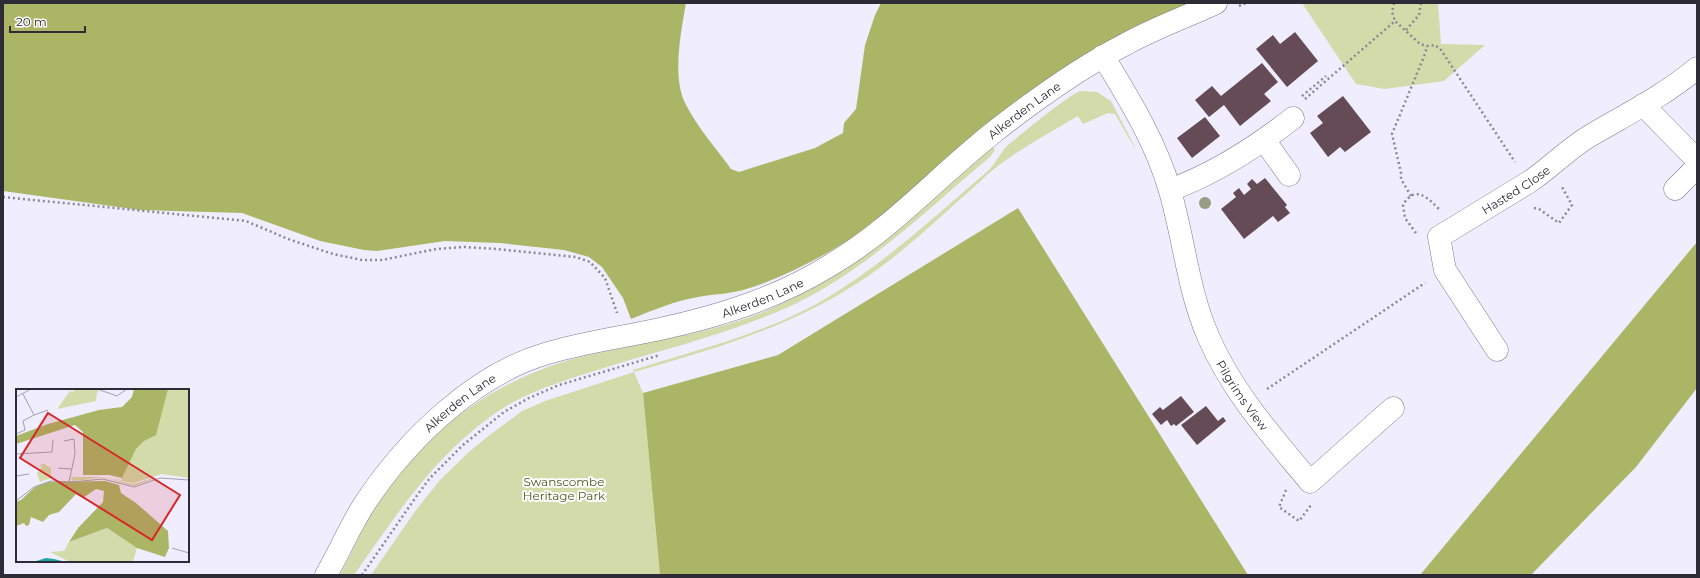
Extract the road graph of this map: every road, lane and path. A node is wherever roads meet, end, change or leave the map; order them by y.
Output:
1 (1216, 3) edge
2 (1394, 3) edge
3 (1421, 3) edge
4 (1395, 21) junction
5 (1406, 30) junction
6 (1427, 46) junction
7 (1103, 56) junction
8 (1697, 68) edge
9 (1326, 76) dead end
10 (1644, 105) junction
11 (1293, 114) junction
12 (1264, 140) junction
13 (1697, 160) edge
14 (1697, 167) edge
15 (1289, 175) dead end
16 (1529, 182) junction
17 (1675, 188) dead end
18 (1170, 190) junction
19 (1411, 196) dead end
20 (3, 197) edge
21 (1445, 270) junction
22 (624, 336) junction
23 (1498, 350) dead end
24 (1266, 393) dead end
25 (1393, 408) dead end
26 (1287, 488) dead end
27 (1313, 502) dead end
28 (326, 575) edge

1 - 7 street, Alkerden Lane
2 - 4 path
3 - 5 path
4 - 5 path
4 - 11 path
5 - 6 path
6 - 16 path
6 - 19 path
7 - 18 street, Pilgrims View
7 - 22 street, Alkerden Lane
8 - 10 street, Hasted Close
9 - 11 path
10 - 13 street
10 - 16 street, Hasted Close
11 - 12 street
12 - 15 street
12 - 18 street
14 - 17 street
16 - 21 street, Hasted Close
18 - 25 street, Pilgrims View
20 - 22 path
21 - 23 street, Hasted Close
21 - 24 path
22 - 28 street, Alkerden Lane
26 - 27 path

